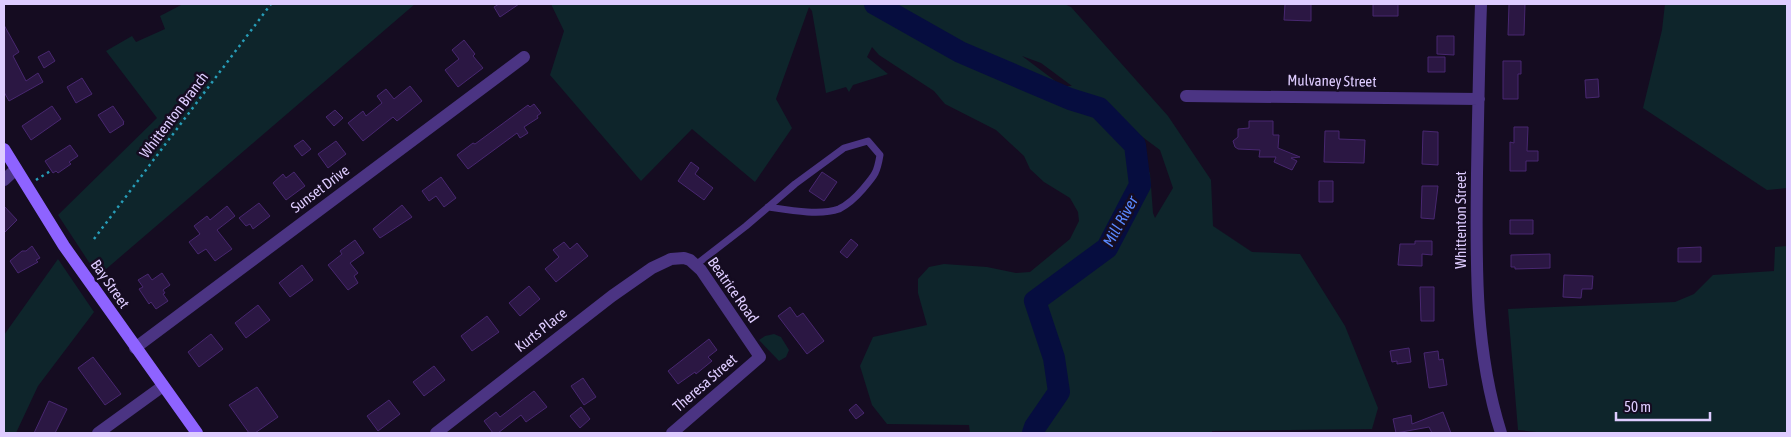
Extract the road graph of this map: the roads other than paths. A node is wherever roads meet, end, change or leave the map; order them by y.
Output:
1 (1481, 4) edge
2 (524, 57) dead end
3 (1186, 96) dead end
4 (1479, 99) junction
5 (4, 149) edge
6 (16, 168) junction
7 (4, 180) edge
8 (768, 207) junction
9 (670, 259) joint
10 (697, 264) junction
11 (135, 348) junction
12 (760, 357) joint
13 (163, 386) junction
14 (98, 433) edge
15 (197, 433) edge
16 (436, 433) edge
17 (672, 433) edge
18 (1501, 433) edge

1 - 4 street, Whittenton Street
2 - 11 street, Sunset Drive
3 - 4 street, Mulvaney Street
4 - 18 street, Whittenton Street
5 - 6 main road, Bay Street
6 - 7 street
6 - 11 main road, Bay Street
8 - 8 lane
8 - 10 lane
9 - 10 street, Beatrice Road
9 - 16 street, Kurts Place
10 - 12 street, Beatrice Road
11 - 13 main road, Bay Street
12 - 17 street, Theresa Street
13 - 14 street
13 - 15 main road, Bay Street

